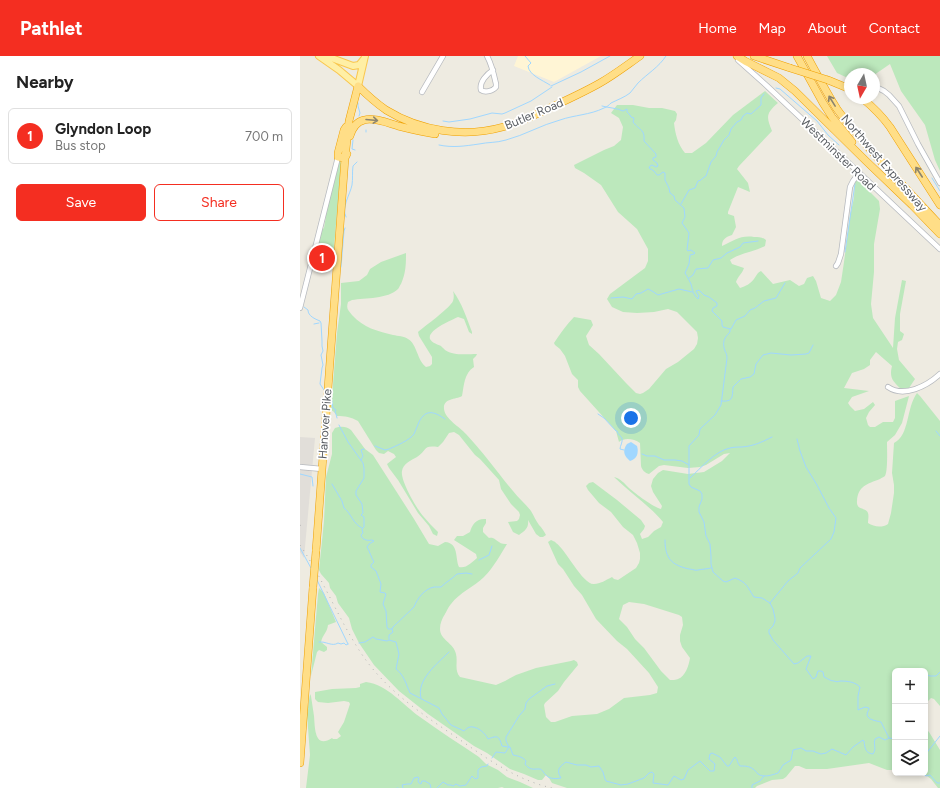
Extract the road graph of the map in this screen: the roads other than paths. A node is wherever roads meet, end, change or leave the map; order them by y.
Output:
1 (319, 56) edge
2 (326, 56) edge
3 (443, 56) edge
4 (487, 56) edge
5 (640, 56) edge
6 (748, 56) edge
7 (797, 56) edge
8 (807, 56) edge
9 (365, 57) edge
10 (738, 57) edge
11 (760, 58) edge
12 (791, 69) junction
13 (493, 70) junction
14 (770, 73) junction
15 (763, 82) junction
16 (358, 86) junction
17 (844, 87) edge
18 (880, 89) edge
19 (422, 92) dead end
20 (869, 104) edge
21 (461, 132) junction
22 (342, 158) junction
23 (858, 173) junction
24 (940, 183) edge
25 (912, 205) junction
26 (940, 205) edge
27 (940, 225) edge
28 (940, 234) edge
29 (940, 249) edge
30 (836, 266) dead end
31 (300, 308) edge
32 (940, 374) edge
33 (888, 388) dead end
34 (300, 467) edge
35 (322, 469) junction
36 (303, 692) edge
37 (300, 763) edge

1 - 16 main road, Butler Road
2 - 9 main road
3 - 19 street
4 - 13 street
5 - 21 highway, Butler Road
6 - 11 highway
7 - 25 highway, Northwest Expressway
27 -> 8 highway, Northwest Expressway
9 - 16 main road
10 - 14 highway
10 - 15 street, Westminster Road
11 - 12 highway
11 - 14 highway
12 - 14 highway
12 - 17 highway, bridge
13 - 13 street
14 - 15 street
14 - 25 highway
15 - 23 street, Westminster Road
16 - 21 highway, Butler Road
16 - 22 highway, Hanover Pike
18 - 24 street
26 -> 20 highway
22 -> 21 highway
22 - 31 street
22 - 35 highway, Hanover Pike
23 - 29 street, Westminster Road
23 - 30 street
25 - 28 highway
32 - 33 street
34 - 35 street
35 - 36 highway, Hanover Pike, bridge
36 - 37 highway, Hanover Pike

